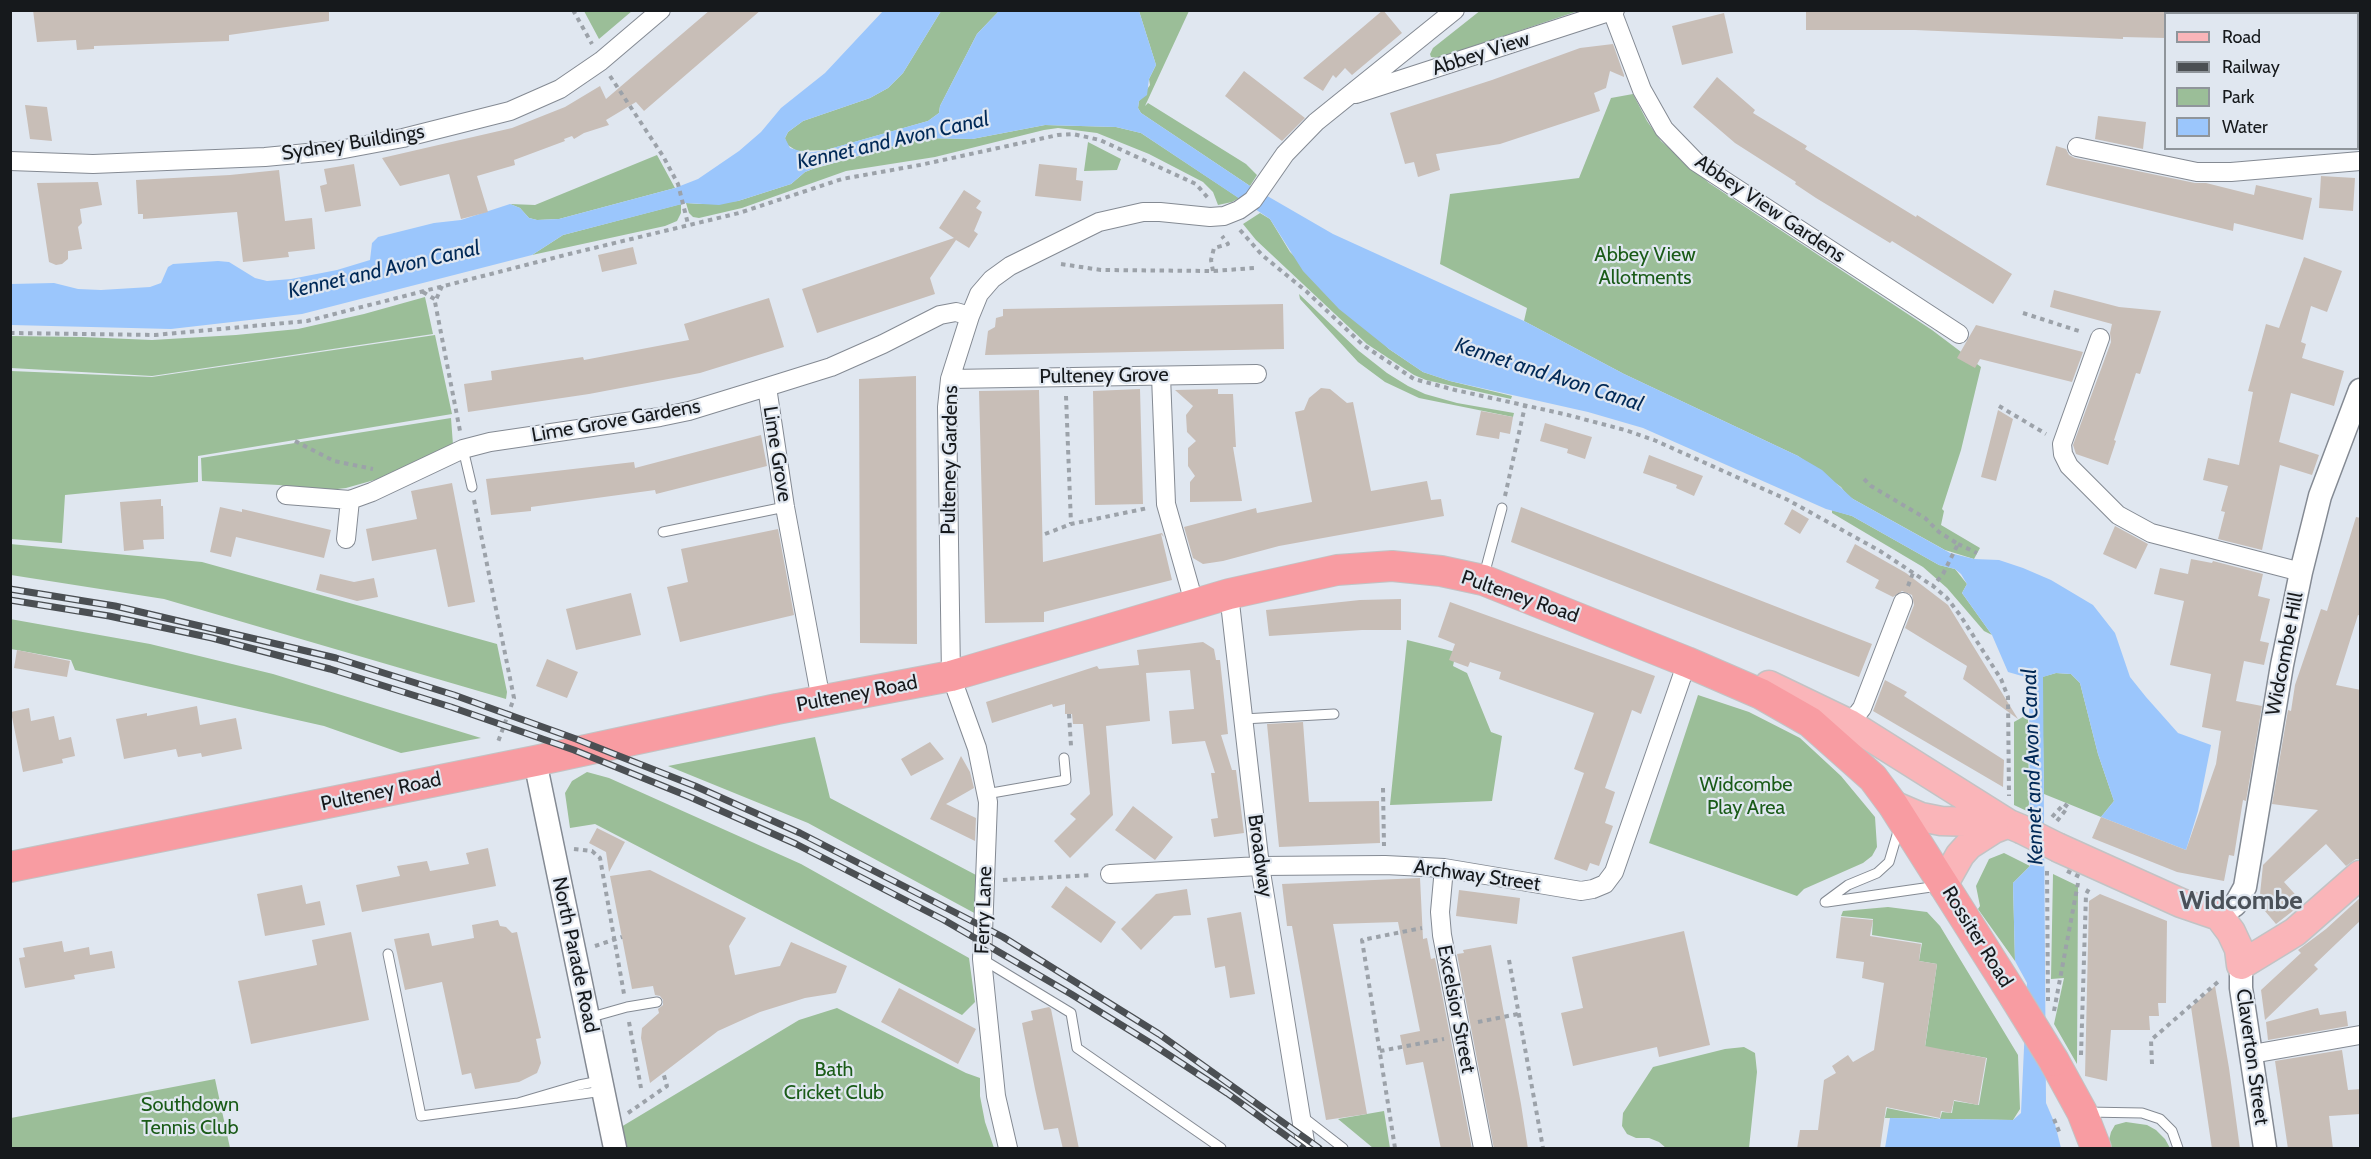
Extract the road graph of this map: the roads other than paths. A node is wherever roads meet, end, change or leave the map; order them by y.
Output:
1 (661, 10) edge
2 (1455, 10) edge
3 (1614, 11) edge
4 (1346, 97) junction
5 (2077, 147) dead end
6 (10, 161) edge
7 (2361, 161) edge
8 (970, 316) junction
9 (1959, 334) dead end
10 (2100, 338) road end
11 (1257, 374) dead end
12 (1161, 376) junction
13 (950, 379) junction
14 (767, 387) junction
15 (2361, 390) edge
16 (463, 449) junction
17 (472, 487) road end
18 (286, 495) dead end
19 (350, 500) junction
20 (785, 507) junction
21 (1502, 508) road end
22 (663, 532) dead end
23 (346, 539) dead end
24 (2301, 572) junction
25 (1483, 580) junction
26 (1229, 594) junction
27 (1902, 602) dead end
28 (1195, 606) junction
29 (1687, 662) junction
30 (951, 676) junction
31 (821, 700) junction
32 (1334, 714) dead end
33 (1244, 719) junction
34 (1842, 733) junction
35 (535, 762) junction
36 (1064, 762) road end
37 (986, 794) junction
38 (1898, 812) junction
39 (2015, 826) junction
40 (1260, 866) junction
41 (10, 867) edge
42 (1444, 868) junction
43 (1110, 874) road end
44 (2361, 875) edge
45 (1943, 885) junction
46 (2219, 916) junction
47 (388, 954) dead end
48 (982, 959) junction
49 (2241, 965) junction
50 (657, 1002) dead end
51 (588, 1018) junction
52 (2361, 1035) edge
53 (2252, 1054) junction
54 (602, 1086) junction
55 (2068, 1114) junction
56 (1301, 1116) junction
57 (1008, 1147) edge
58 (615, 1149) edge
59 (1221, 1149) edge
60 (1306, 1149) edge
61 (1343, 1149) edge
62 (1483, 1149) edge
63 (2096, 1149) edge
64 (2178, 1149) edge
65 (2265, 1149) edge

1 - 6 street, Sydney Buildings
2 - 4 street
3 - 4 street, Abbey View
3 - 9 street, Abbey View Gardens
4 - 8 street, Pulteney Gardens
5 - 7 street
8 - 13 street, Pulteney Gardens
8 - 14 street, Lime Grove
10 - 24 street
11 - 12 street, Pulteney Grove
12 - 13 street, Pulteney Grove
12 - 28 street
13 - 30 street, Pulteney Gardens
14 - 16 street, Lime Grove Gardens
14 - 20 street, Lime Grove
15 - 24 street, Widcombe Hill
16 - 17 lane
16 - 19 street, Lime Grove Gardens
18 - 19 street
19 - 23 street
20 - 22 lane
20 - 31 street, Lime Grove
21 - 25 lane
24 - 46 street, Widcombe Hill
25 - 26 highway, Pulteney Road
25 - 29 highway, Pulteney Road
26 - 28 highway, Pulteney Road
26 - 33 street, Broadway
27 - 34 street
28 - 30 highway, Pulteney Road
29 - 34 highway, Pulteney Road
29 - 42 street, Archway Street
30 - 31 highway, Pulteney Road
30 - 37 street, Ferry Lane
31 - 35 highway, Pulteney Road
32 - 33 lane
33 - 40 street, Broadway
34 - 38 highway, Rossiter Road
34 - 39 main road, Pulteney Road
35 - 41 highway, Pulteney Road
35 - 51 street, North Parade Road
36 - 37 lane
37 - 48 street, Ferry Lane
38 - 39 main road
38 - 45 highway, Rossiter Road
38 - 45 lane
39 - 45 main road
39 - 46 main road, Pulteney Road, bridge
40 - 42 street, Archway Street
40 - 43 street, Archway Street
40 - 56 street, Broadway
42 - 62 street, Excelsior Street
44 - 49 main road
45 - 55 highway, Rossiter Road, bridge
46 - 49 main road
47 - 54 lane
48 - 57 street, Ferry Lane
48 - 59 lane
49 - 53 street, Claverton Street
50 - 51 lane
51 - 54 street, North Parade Road
52 - 53 street
53 - 65 street, Claverton Street
54 - 58 street, North Parade Road
55 - 63 highway, Rossiter Road
55 - 64 lane
56 - 60 street, Broadway
56 - 61 lane

